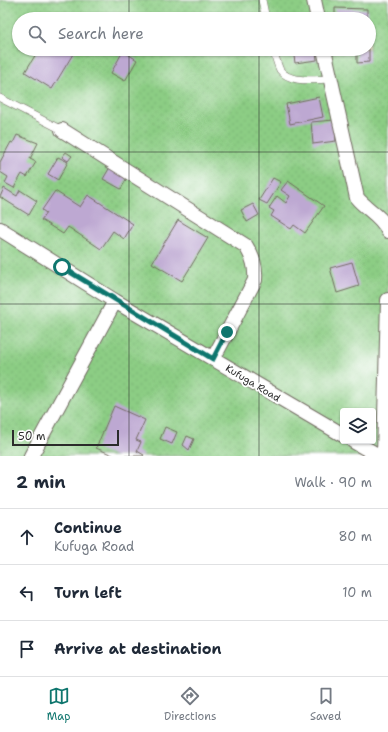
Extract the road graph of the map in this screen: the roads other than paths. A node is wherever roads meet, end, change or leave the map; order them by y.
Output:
1 (262, 0) edge
2 (314, 0) edge
3 (265, 12) edge
4 (317, 12) edge
5 (275, 56) edge
6 (326, 56) edge
7 (331, 79) junction
8 (0, 98) edge
9 (62, 130) joint
10 (0, 229) edge
11 (388, 231) edge
12 (388, 300) edge
13 (115, 301) junction
14 (213, 359) junction
15 (340, 433) edge
16 (358, 444) edge
17 (31, 456) edge
18 (379, 456) edge
19 (384, 456) edge

1 - 3 lane
2 - 4 street
5 - 7 lane
6 - 7 street
7 - 11 street
8 - 9 lane
9 - 14 street
10 - 13 street, Kufuga Road
12 - 19 street
13 - 14 street, Kufuga Road
13 - 17 street
14 - 15 street, Kufuga Road
16 - 18 street

